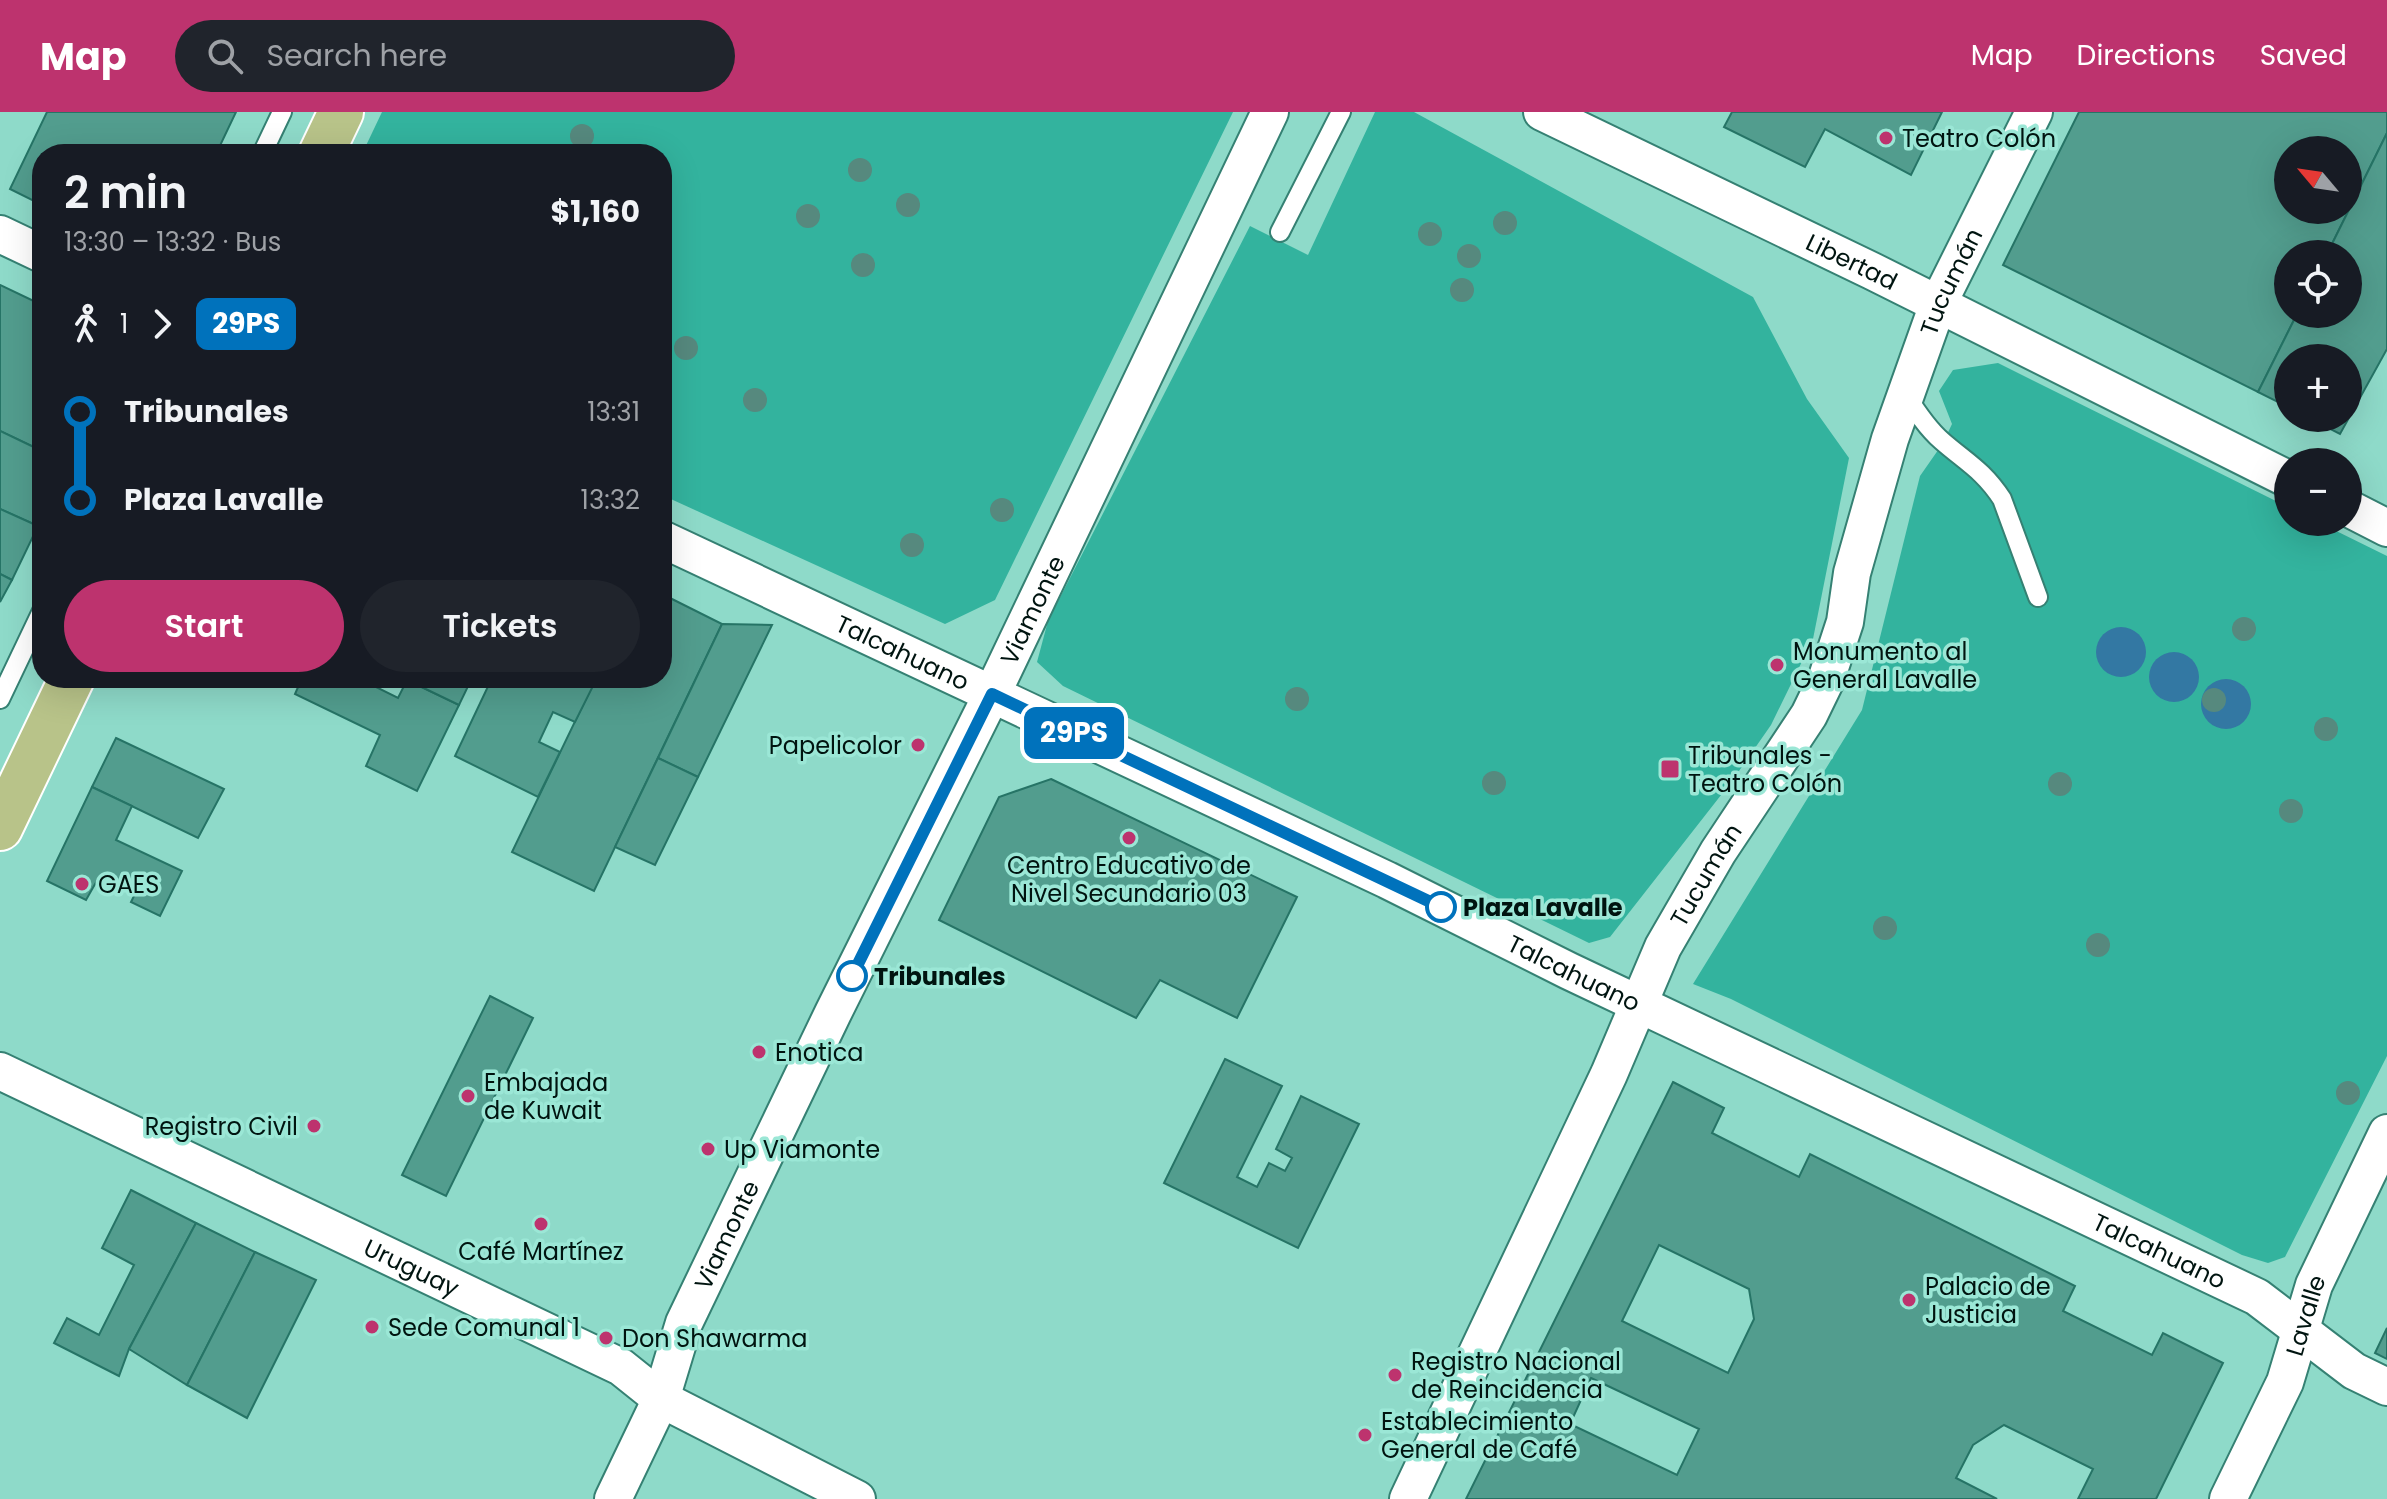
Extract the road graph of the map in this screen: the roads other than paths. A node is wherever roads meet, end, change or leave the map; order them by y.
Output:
1 (282, 112) edge
2 (341, 112) edge
3 (1270, 112) edge
4 (1341, 112) edge
5 (1542, 112) edge
6 (2034, 112) edge
7 (267, 144) edge
8 (326, 144) edge
9 (1280, 232) dead end
10 (0, 234) edge
11 (32, 249) edge
12 (1938, 304) junction
13 (1906, 395) junction
14 (2274, 472) edge
15 (2362, 515) edge
16 (2387, 528) edge
17 (672, 544) edge
18 (2038, 597) dead end
19 (32, 632) edge
20 (67, 688) edge
21 (992, 694) junction
22 (0, 699) edge
23 (0, 828) edge
24 (1637, 1004) junction
25 (0, 1071) edge
26 (2387, 1133) edge
27 (2302, 1330) junction
28 (2387, 1387) edge
29 (661, 1399) junction
30 (613, 1499) edge
31 (857, 1499) edge
32 (1408, 1499) edge
33 (2228, 1499) edge

1 - 7 lane
2 - 8 main road
3 - 21 street, Viamonte
4 - 9 lane
5 - 12 street, Libertad
6 - 12 street, Tucumán
10 - 11 street
12 - 13 street, Tucumán
12 - 14 street, Libertad
13 - 18 lane
13 - 24 street, Tucumán
15 - 16 street
17 - 21 street, Talcahuano
19 - 22 lane
20 - 23 main road
21 - 24 street, Talcahuano
21 - 29 street, Viamonte
24 - 27 street, Talcahuano
24 - 32 street, Tucumán
25 - 29 street, Uruguay
26 - 27 street, Lavalle
27 - 28 street, Talcahuano
27 - 33 street, Lavalle
29 - 30 street, Viamonte
29 - 31 street, Uruguay

